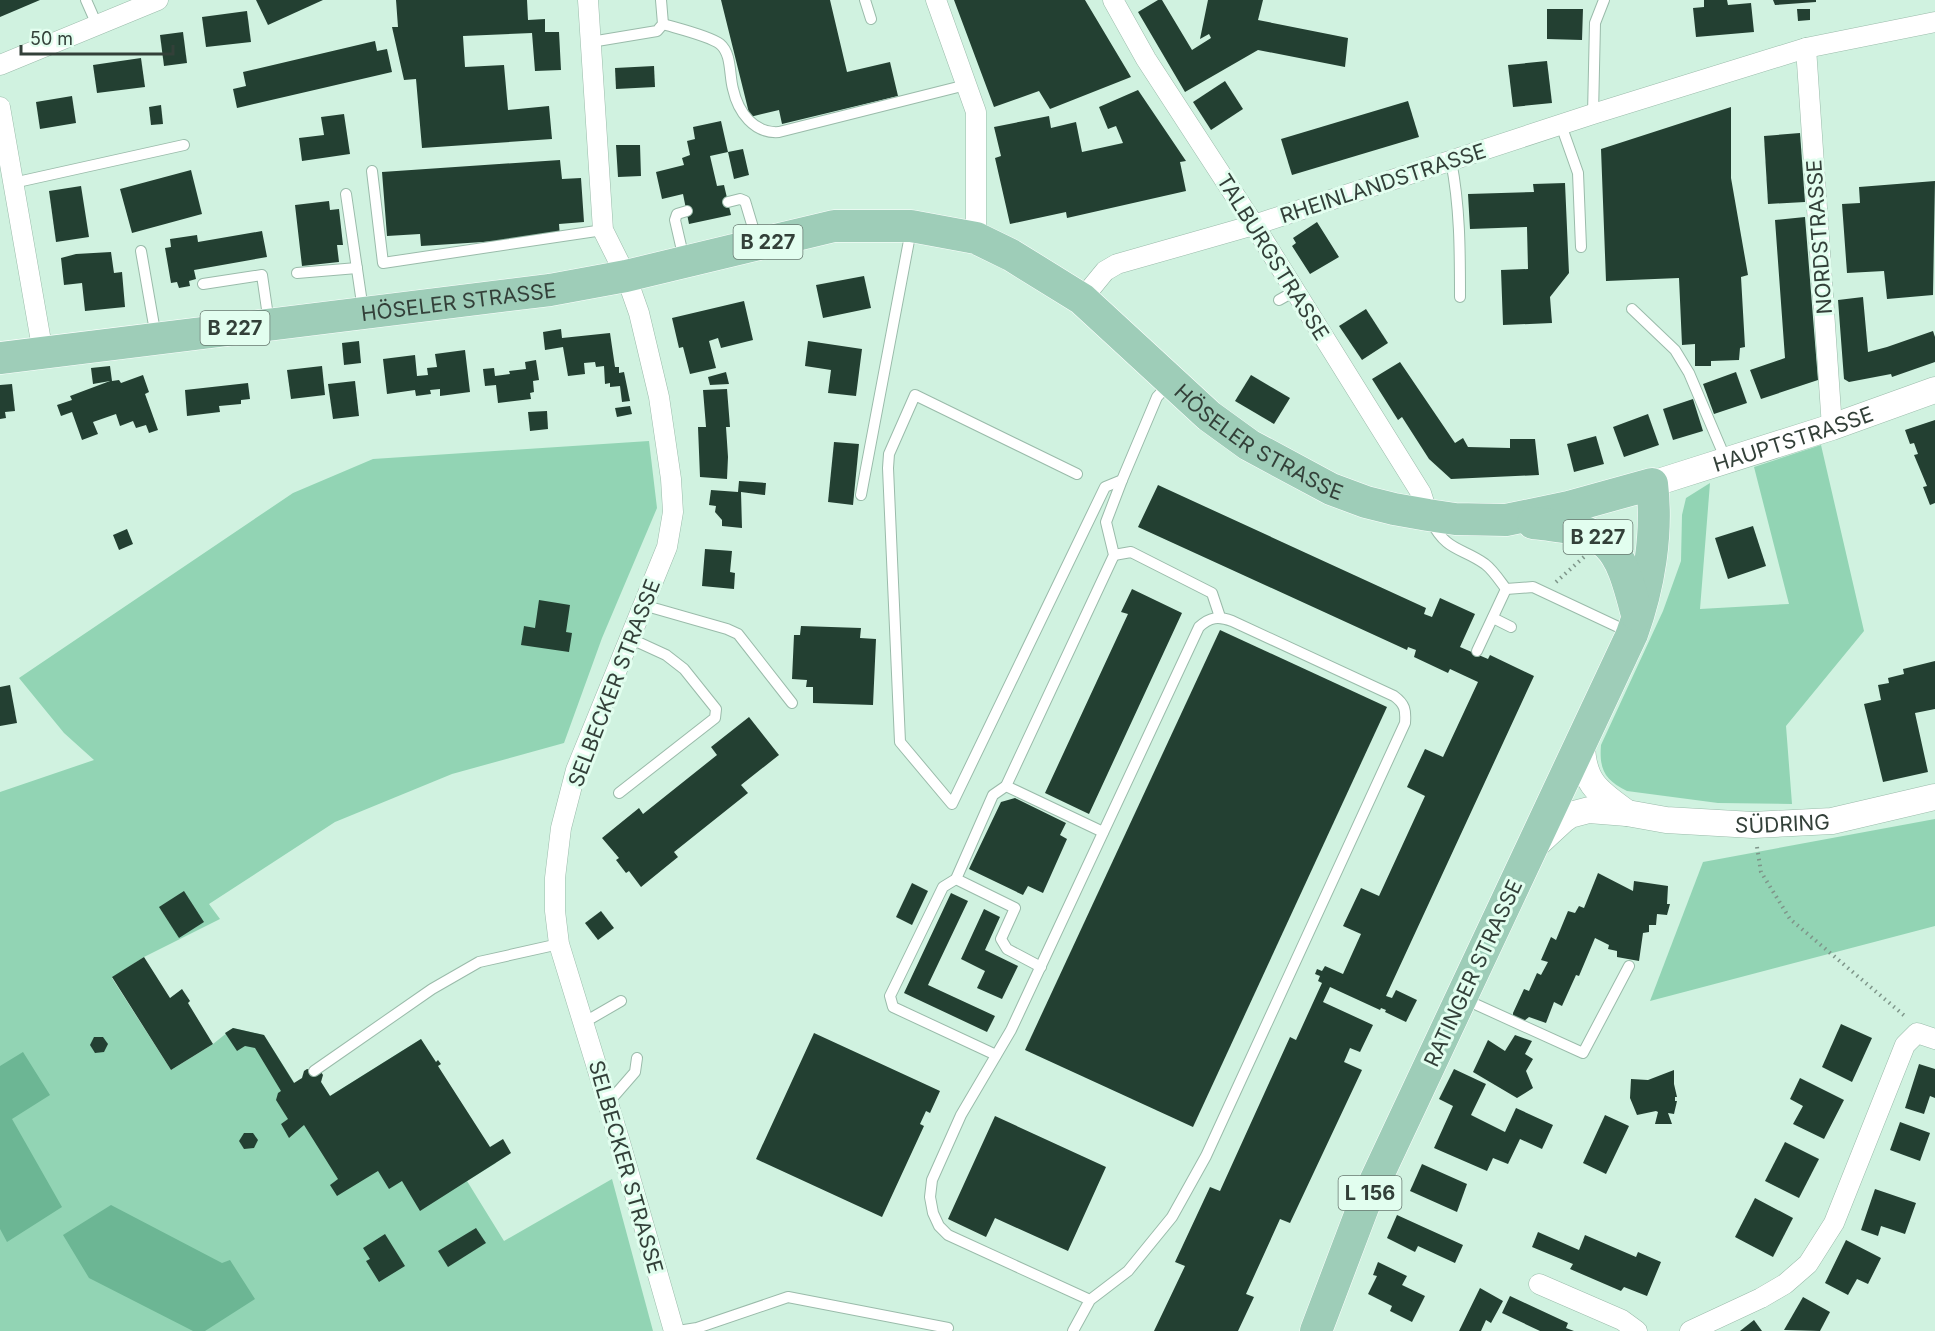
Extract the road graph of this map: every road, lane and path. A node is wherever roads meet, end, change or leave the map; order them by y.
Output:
1 (86, 0) edge
2 (158, 0) edge
3 (588, 0) edge
4 (661, 0) edge
5 (865, 0) edge
6 (936, 0) edge
7 (1113, 0) edge
8 (1604, 0) edge
9 (871, 19) dead end
10 (1935, 22) edge
11 (663, 24) junction
12 (97, 25) junction
13 (591, 42) junction
14 (1806, 48) junction
15 (0, 66) edge
16 (966, 84) junction
17 (0, 106) edge
18 (1593, 114) junction
19 (1561, 125) junction
20 (3, 142) edge
21 (184, 145) dead end
22 (1451, 160) junction
23 (372, 171) dead end
24 (13, 183) junction
25 (346, 194) dead end
26 (728, 202) dead end
27 (687, 211) dead end
28 (1254, 225) junction
29 (911, 226) junction
30 (603, 230) junction
31 (976, 238) junction
32 (758, 244) junction
33 (1581, 247) dead end
34 (141, 251) dead end
35 (685, 262) junction
36 (357, 268) junction
37 (297, 273) dead end
38 (626, 276) junction
39 (203, 284) dead end
40 (1460, 297) dead end
41 (1082, 299) junction
42 (1632, 309) dead end
43 (363, 312) junction
44 (269, 323) junction
45 (156, 338) junction
46 (43, 353) junction
47 (0, 358) edge
48 (1171, 383) junction
49 (1935, 390) edge
50 (1832, 427) junction
51 (1726, 461) junction
52 (1077, 474) dead end
53 (1122, 480) junction
54 (1652, 484) junction
55 (861, 495) dead end
56 (1428, 515) junction
57 (1506, 520) junction
58 (1114, 555) junction
59 (1506, 589) junction
60 (643, 605) junction
61 (1220, 617) junction
62 (1493, 618) junction
63 (1635, 626) junction
64 (1511, 627) dead end
65 (629, 638) junction
66 (1478, 651) dead end
67 (792, 703) dead end
68 (1582, 745) junction
69 (1006, 786) junction
70 (619, 793) dead end
71 (1935, 797) edge
72 (1627, 813) junction
73 (1753, 825) junction
74 (1103, 832) junction
75 (1533, 848) junction
76 (956, 879) junction
77 (559, 944) junction
78 (1629, 966) dead end
79 (1041, 967) junction
80 (1461, 997) junction
81 (621, 1001) dead end
82 (583, 1023) junction
83 (1926, 1036) edge
84 (996, 1055) junction
85 (637, 1058) dead end
86 (314, 1071) dead end
87 (608, 1103) junction
88 (1539, 1284) dead end
89 (1090, 1300) junction
90 (724, 1319) junction
91 (948, 1328) dead end
92 (676, 1331) edge
93 (725, 1331) edge
94 (1073, 1331) edge
95 (1316, 1331) edge
96 (1637, 1331) edge
97 (1690, 1331) edge

1 - 12 lane
2 - 12 street
3 - 13 street
4 - 11 lane
5 - 9 lane
6 - 16 street
7 - 28 street, TALBURGSTRASSE
8 - 18 lane
10 - 14 street, RHEINLANDSTRASSE
11 - 13 lane
11 - 16 lane
12 - 15 street
13 - 30 street
14 - 18 street, RHEINLANDSTRASSE
14 - 50 street, NORDSTRASSE
16 - 31 street
17 - 20 street
18 - 19 street, RHEINLANDSTRASSE
19 - 22 street, RHEINLANDSTRASSE
19 - 33 lane
20 - 24 street
21 - 24 lane
22 - 28 street, RHEINLANDSTRASSE
22 - 40 lane
23 - 30 lane
24 - 46 street
25 - 36 lane
26 - 32 lane
27 - 35 lane
28 - 41 street, RHEINLANDSTRASSE
28 - 56 street, TALBURGSTRASSE
29 - 31 main road, HÖSELER STRASSE / B 227
29 - 32 main road, HÖSELER STRASSE / B 227
29 - 55 lane
30 - 38 street, SELBECKER STRASSE
31 - 41 main road, HÖSELER STRASSE / B 227
32 - 35 main road, HÖSELER STRASSE / B 227
34 - 45 lane
35 - 38 main road, HÖSELER STRASSE / B 227
36 - 37 lane
36 - 43 lane
38 - 43 main road, HÖSELER STRASSE / B 227
38 - 60 street, SELBECKER STRASSE
39 - 44 lane
41 - 48 main road, HÖSELER STRASSE / B 227
42 - 51 lane
43 - 44 main road, HÖSELER STRASSE / B 227
44 - 45 main road, HÖSELER STRASSE / B 227
45 - 46 main road, HÖSELER STRASSE / B 227
46 - 47 main road, HÖSELER STRASSE / B 227
48 - 53 lane
48 - 56 main road, HÖSELER STRASSE / B 227
49 - 50 street, HAUPTSTRASSE
50 - 51 street, HAUPTSTRASSE
51 - 54 street, HAUPTSTRASSE
52 - 53 lane
53 - 58 lane
54 - 57 main road, HÖSELER STRASSE / B 227
54 - 63 main road, RATINGER STRASSE / B 227
56 - 57 main road, HÖSELER STRASSE / B 227
56 - 59 lane
57 - 63 main road, B 227
58 - 61 lane
58 - 69 lane
59 - 62 lane
59 - 63 lane
60 - 65 street, SELBECKER STRASSE
60 - 67 lane
61 - 74 lane
61 - 89 lane
62 - 64 lane
62 - 66 lane
63 - 68 main road, RATINGER STRASSE / B 227
65 - 70 lane
65 - 77 street, SELBECKER STRASSE
68 - 72 street, SÜDRING
68 - 75 main road, RATINGER STRASSE / L 156
69 - 74 lane
69 - 76 lane
71 - 73 street, SÜDRING
72 - 73 street, SÜDRING
72 - 75 street, SÜDRING
73 - 83 path
74 - 79 lane
75 - 80 main road, RATINGER STRASSE / L 156
76 - 79 lane
76 - 84 lane
77 - 82 street, SELBECKER STRASSE
77 - 86 lane
78 - 80 lane
79 - 84 lane
80 - 95 main road, RATINGER STRASSE / L 156
81 - 82 lane
82 - 87 street, SELBECKER STRASSE
83 - 97 street
84 - 89 lane
85 - 87 lane
87 - 92 street, SELBECKER STRASSE
88 - 96 street
89 - 94 lane
90 - 91 lane
90 - 92 lane
90 - 93 lane

